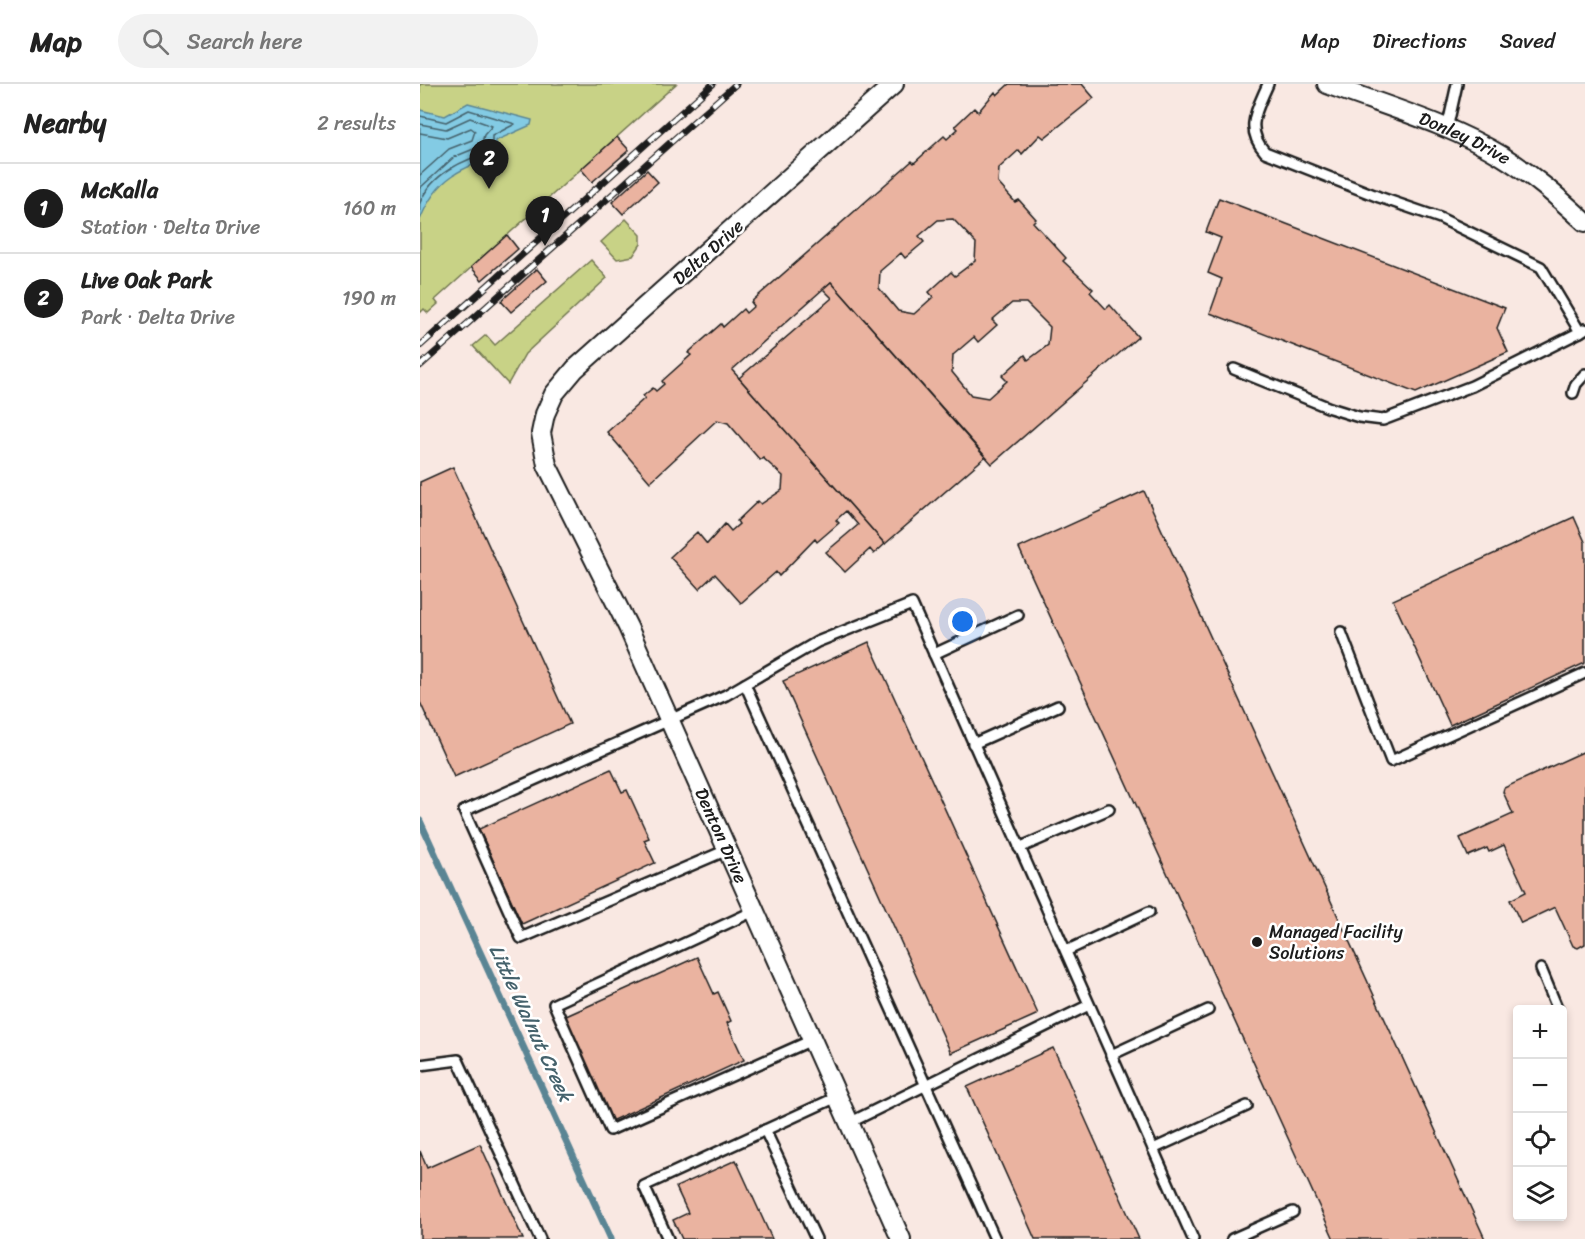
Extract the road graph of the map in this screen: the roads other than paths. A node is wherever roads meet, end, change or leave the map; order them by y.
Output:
1 (894, 84) edge
2 (1268, 84) edge
3 (1327, 84) edge
4 (1457, 84) edge
5 (1447, 129) junction
6 (1585, 222) edge
7 (1583, 331) edge
8 (1234, 369) dead end
9 (1585, 374) edge
10 (1573, 393) dead end
11 (541, 433) joint
12 (1018, 615) dead end
13 (1341, 632) dead end
14 (934, 654) junction
15 (1585, 673) edge
16 (745, 684) junction
17 (1058, 706) dead end
18 (669, 718) junction
19 (973, 744) junction
20 (1109, 809) dead end
21 (1020, 848) junction
22 (728, 850) junction
23 (754, 910) junction
24 (1149, 912) dead end
25 (1066, 951) junction
26 (1540, 969) dead end
27 (1089, 1005) junction
28 (1556, 1005) edge
29 (1208, 1010) dead end
30 (812, 1040) junction
31 (1112, 1055) junction
32 (420, 1065) edge
33 (924, 1086) junction
34 (837, 1097) junction
35 (1247, 1106) dead end
36 (849, 1123) junction
37 (765, 1130) junction
38 (1153, 1149) junction
39 (1293, 1212) dead end
40 (540, 1239) edge
41 (668, 1239) edge
42 (816, 1239) edge
43 (901, 1239) edge
44 (995, 1239) edge
45 (1193, 1239) edge
46 (1232, 1239) edge

1 - 11 street, Delta Drive
2 - 7 lane
3 - 5 street, Donley Drive
4 - 5 lane
5 - 6 street, Donley Drive
7 - 8 lane
9 - 10 lane
11 - 18 street, Denton Drive
12 - 14 lane
13 - 15 lane
14 - 16 lane
14 - 19 lane
16 - 18 lane
16 - 33 lane
17 - 19 lane
18 - 22 street, Denton Drive
18 - 22 lane
19 - 21 lane
20 - 21 lane
21 - 25 lane
22 - 23 street, Denton Drive
23 - 30 street, Denton Drive
23 - 30 lane
24 - 25 lane
25 - 27 lane
26 - 28 lane
27 - 31 lane
27 - 33 lane
29 - 31 lane
30 - 34 street, Denton Drive
31 - 38 lane
32 - 40 lane
33 - 36 lane
33 - 44 lane
34 - 36 street, Denton Drive
34 - 37 lane
35 - 38 lane
36 - 43 street, Denton Drive
37 - 41 lane
37 - 42 lane
38 - 45 lane
39 - 46 lane

